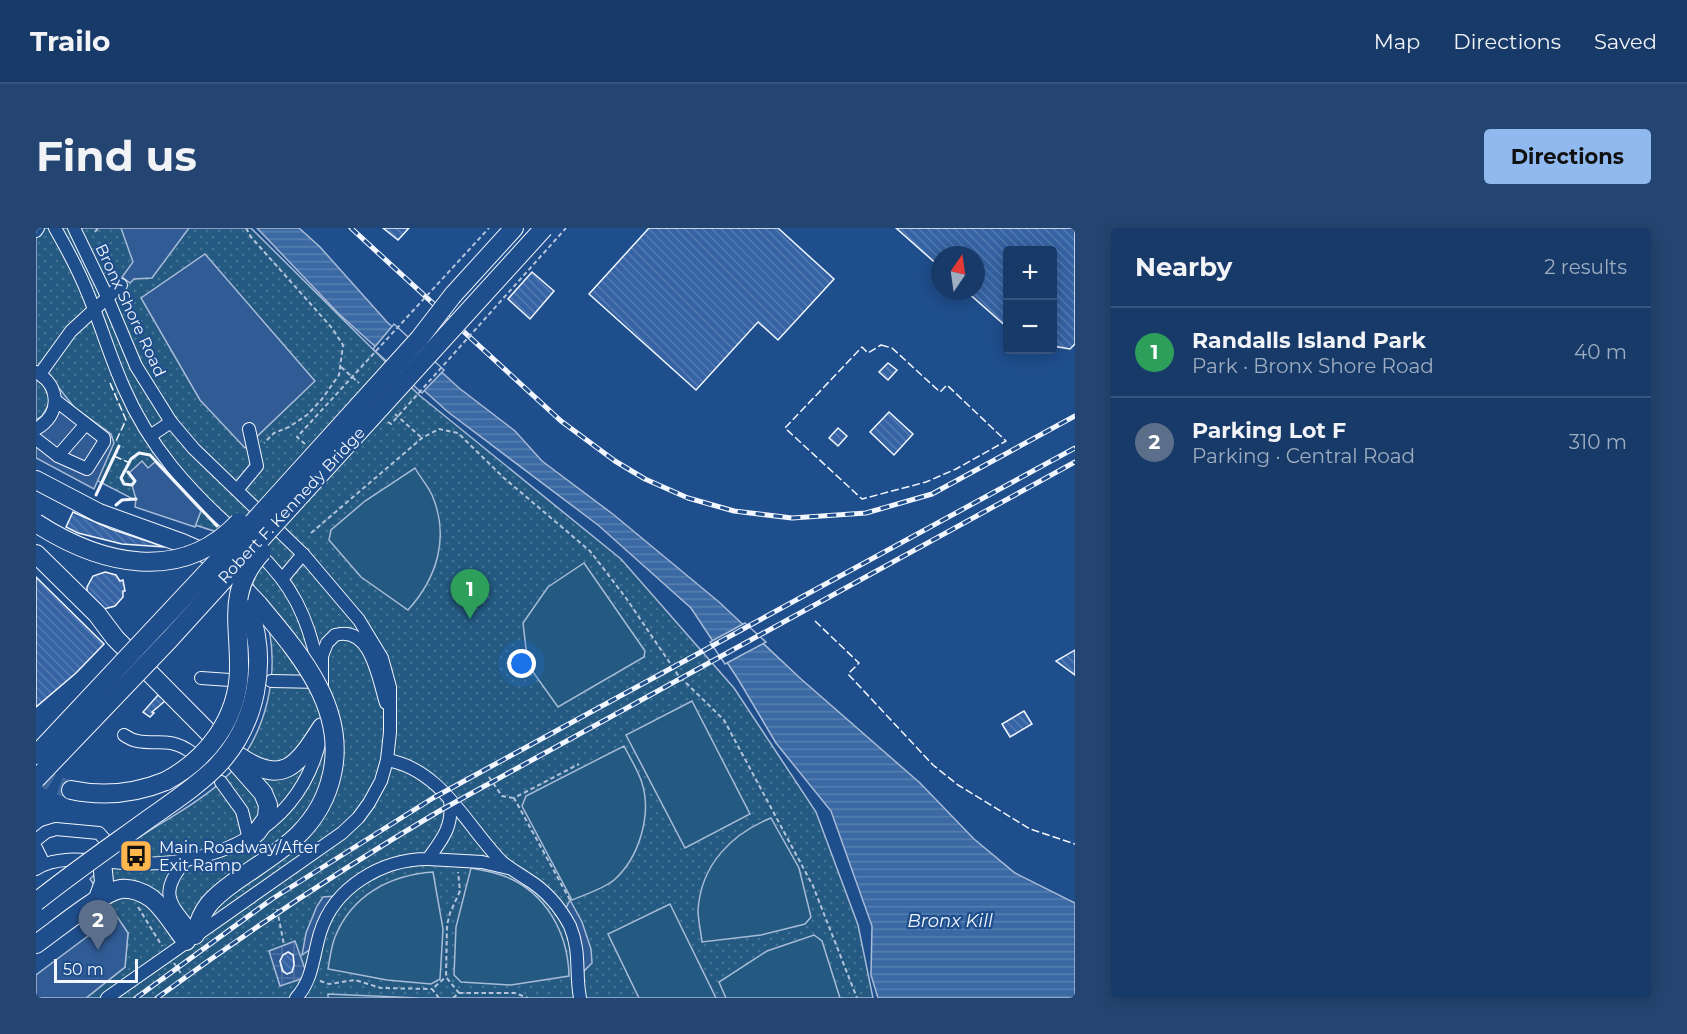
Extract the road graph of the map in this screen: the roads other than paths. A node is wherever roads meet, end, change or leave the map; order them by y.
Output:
1 (55, 228) edge
2 (74, 228) edge
3 (514, 228) edge
4 (544, 228) edge
5 (121, 285) dead end
6 (453, 295) junction
7 (107, 298) junction
8 (95, 310) junction
9 (38, 373) edge
10 (55, 400) junction
11 (171, 422) junction
12 (85, 425) junction
13 (36, 429) edge
14 (249, 429) dead end
15 (150, 436) junction
16 (36, 439) edge
17 (58, 456) junction
18 (327, 468) junction
19 (36, 480) edge
20 (237, 490) junction
21 (36, 523) edge
22 (36, 554) edge
23 (303, 554) junction
24 (36, 565) edge
25 (283, 578) junction
26 (254, 606) junction
27 (115, 638) junction
28 (201, 678) dead end
29 (230, 680) dead end
30 (271, 681) dead end
31 (322, 682) junction
32 (390, 715) junction
33 (322, 727) junction
34 (124, 735) dead end
35 (219, 743) junction
36 (192, 753) dead end
37 (36, 755) edge
38 (387, 760) junction
39 (36, 779) edge
40 (221, 782) dead end
41 (70, 790) tunnel mouth
42 (450, 800) junction
43 (249, 838) junction
44 (36, 840) edge
45 (36, 848) edge
46 (428, 859) junction
47 (186, 860) junction
48 (102, 861) junction
49 (125, 863) junction
50 (39, 866) edge
51 (509, 868) junction
52 (96, 901) junction
53 (36, 902) edge
54 (191, 938) junction
55 (36, 944) edge
56 (107, 998) edge
57 (296, 998) edge
58 (580, 998) edge

1 - 8 street, Bronx Shore Road
2 - 7 street, Bronx Shore Road
3 - 6 highway, Robert F. Kennedy Bridge
4 - 18 highway, Robert F. Kennedy Bridge, bridge
5 - 7 street
6 - 21 highway, bridge
6 - 37 highway, Robert F. Kennedy Bridge, bridge
7 - 8 street
7 - 11 street, Bronx Shore Road
8 - 9 street
8 - 15 street, Bronx Shore Road
9 - 10 street
10 - 12 street
10 - 13 street
11 - 15 street
11 - 20 street, Bronx Shore Road
12 - 17 street
12 - 17 street
14 - 20 street
15 - 25 street, Bronx Shore Road
16 - 17 street
18 - 39 highway, Robert F. Kennedy Bridge, bridge
18 - 41 highway, bridge
19 - 26 highway
20 - 23 street, Bronx Shore Road
22 - 27 highway
23 - 25 street
23 - 32 street, Bronx Shore Road
24 - 27 highway
25 - 31 street, Bronx Shore Road
26 - 53 highway, bridge
26 - 54 highway, bridge
27 - 35 highway
28 - 29 street
30 - 31 street
31 - 32 street
31 - 33 street
32 - 38 street, Bronx Shore Road
33 - 35 highway
33 - 43 street
34 - 36 street
35 - 43 highway
38 - 42 street
38 - 54 street, Bronx Shore Road
40 - 43 street
42 - 46 street
42 - 51 street
43 - 47 street
44 - 49 street
45 - 50 street
46 - 51 street
46 - 57 street
47 - 49 street
47 - 54 street
48 - 49 street
48 - 50 street
48 - 52 highway
51 - 58 street
52 - 54 highway
52 - 55 highway
54 - 56 street, Bronx Shore Road

